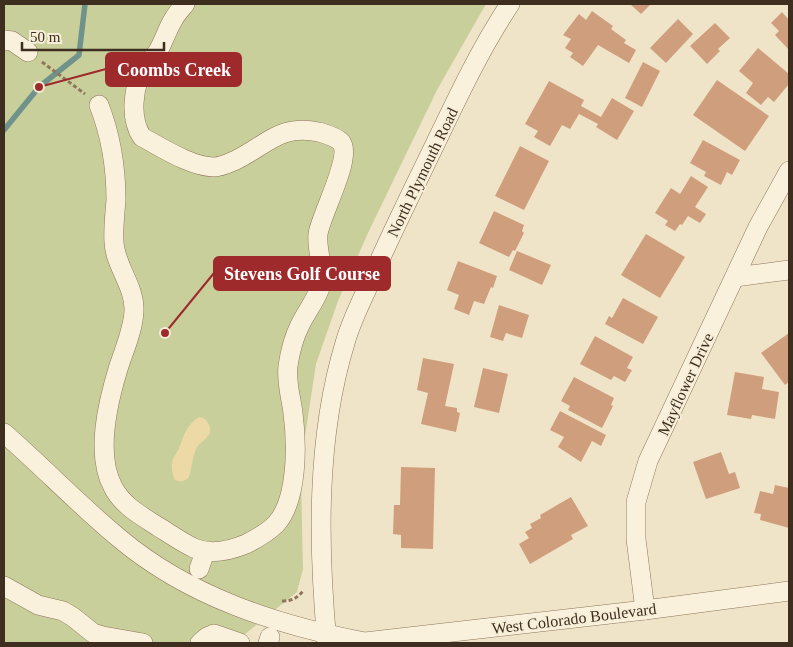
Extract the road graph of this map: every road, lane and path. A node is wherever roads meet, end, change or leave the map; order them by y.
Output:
1 (185, 4) edge
2 (510, 4) edge
3 (4, 40) edge
4 (28, 52) joint
5 (99, 105) joint
6 (789, 172) edge
7 (789, 270) edge
8 (735, 277) junction
9 (4, 433) edge
10 (4, 586) edge
11 (789, 591) edge
12 (645, 610) junction
13 (327, 639) edge
14 (143, 643) edge
15 (200, 643) edge
16 (240, 643) edge

1 - 5 street
2 - 13 street, North Plymouth Road
3 - 4 street
4 - 5 path
6 - 8 street, Mayflower Drive
7 - 8 street
8 - 12 street, Mayflower Drive
9 - 13 street, West Colorado Boulevard
10 - 14 street
11 - 12 street, West Colorado Boulevard
12 - 13 street, West Colorado Boulevard
15 - 16 street

